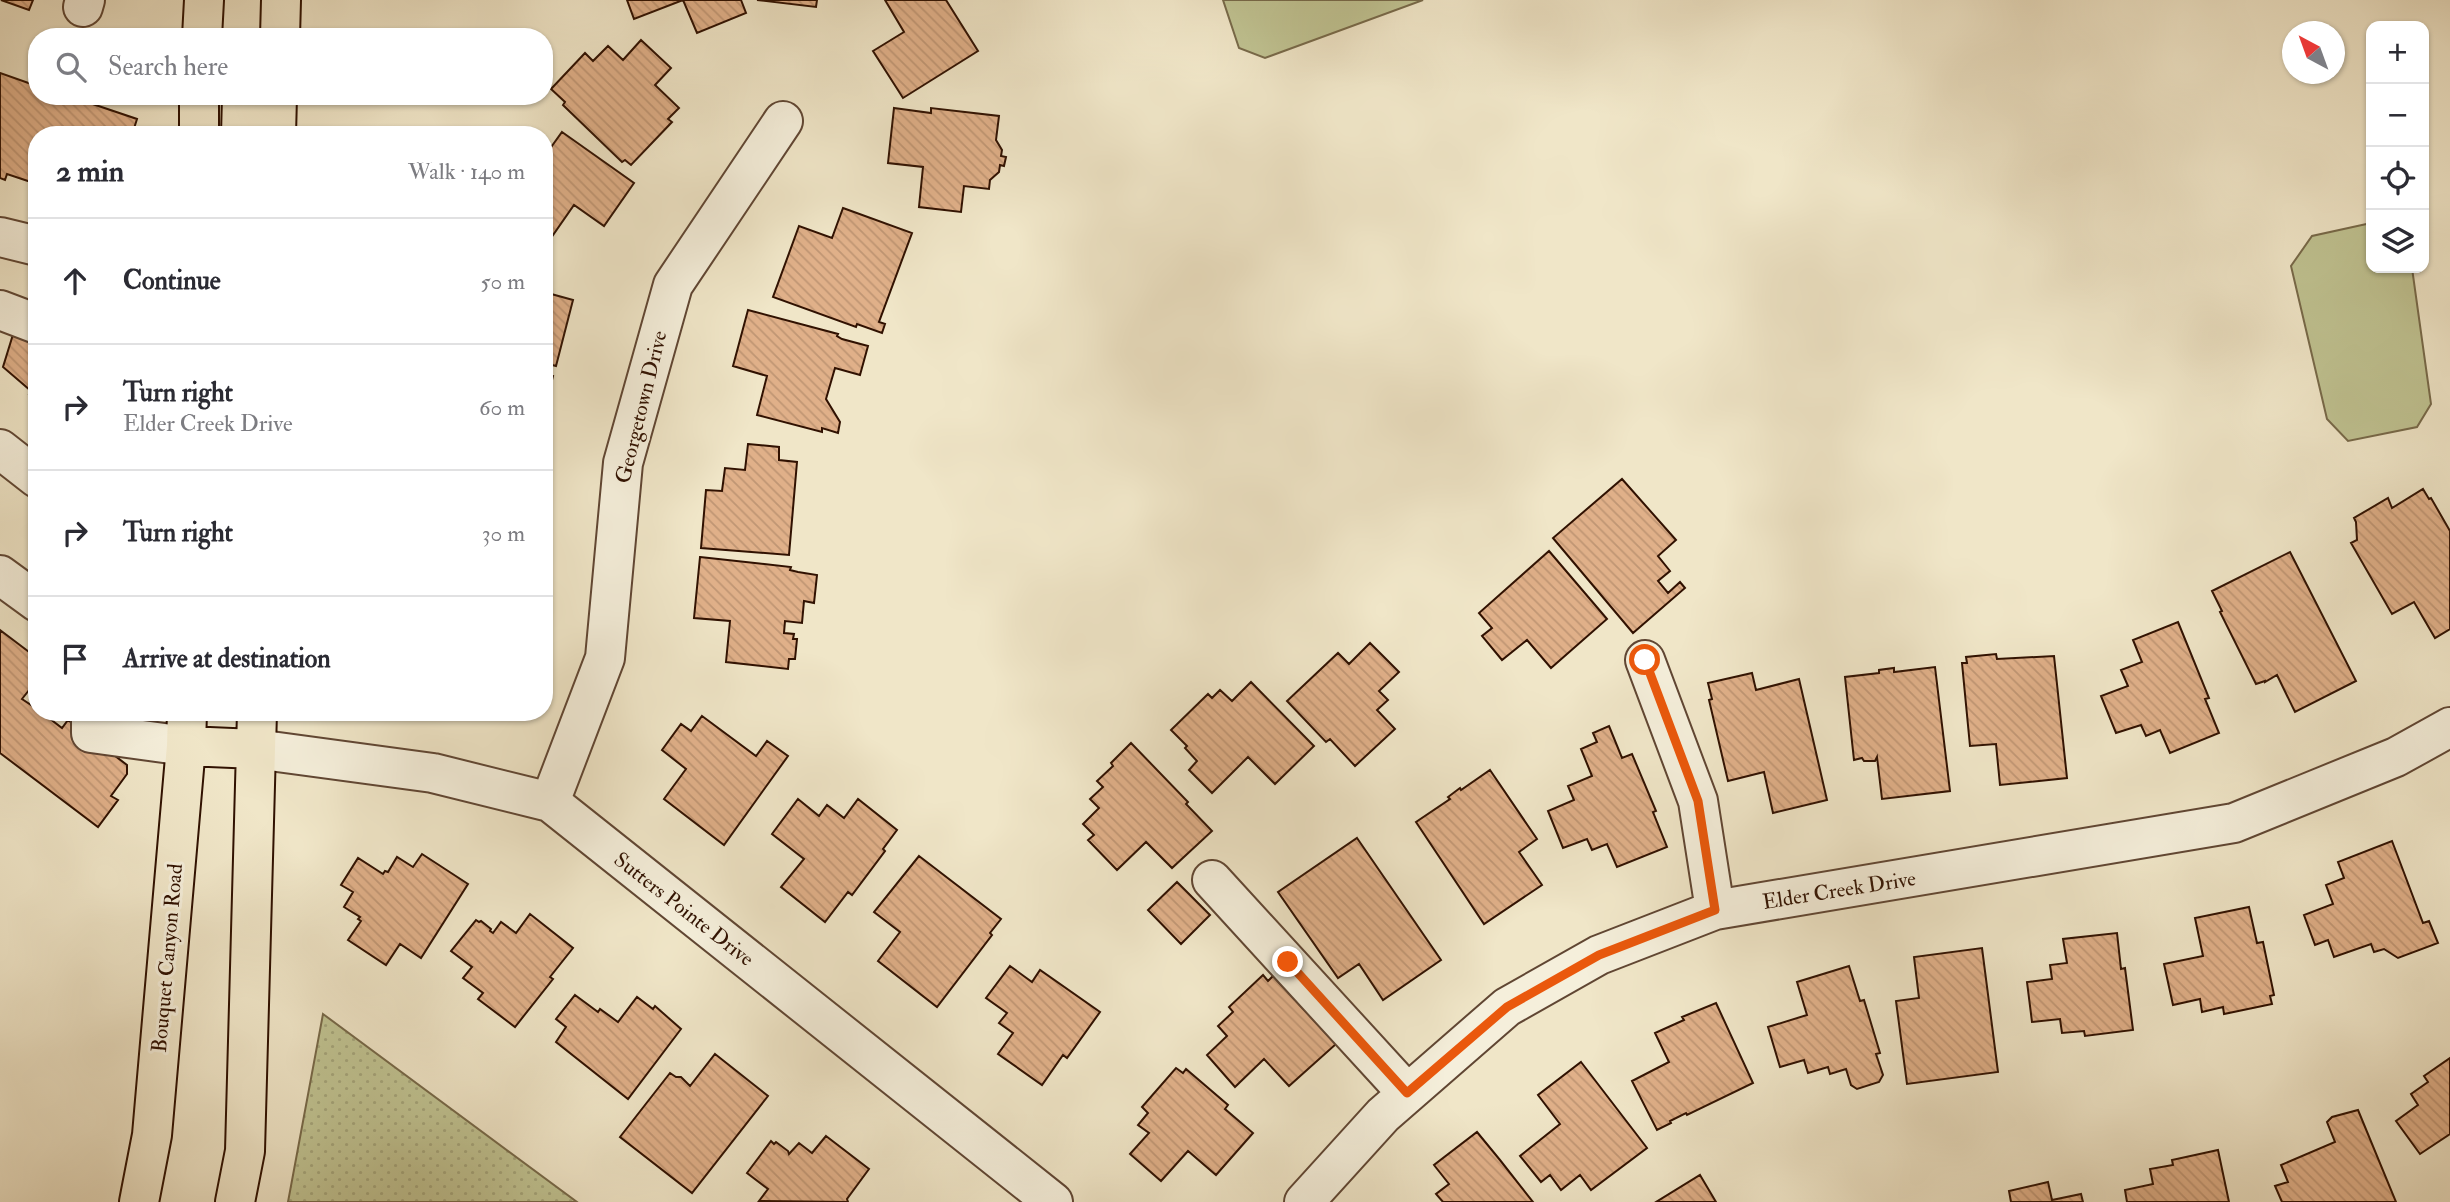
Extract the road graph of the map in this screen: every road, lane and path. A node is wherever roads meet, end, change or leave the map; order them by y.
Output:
1 (204, 0) edge
2 (281, 0) edge
3 (202, 28) edge
4 (279, 28) edge
5 (242, 105) edge
6 (277, 105) edge
7 (783, 121) dead end
8 (241, 126) edge
9 (276, 126) edge
10 (0, 237) edge
11 (28, 244) edge
12 (0, 310) edge
13 (28, 321) edge
14 (0, 449) edge
15 (28, 471) edge
16 (0, 575) edge
17 (28, 596) edge
18 (1645, 660) dead end
19 (92, 721) edge
20 (2450, 727) edge
21 (186, 729) edge
22 (257, 730) edge
23 (550, 802) junction
24 (1212, 880) dead end
25 (1715, 910) junction
26 (1407, 1093) junction
27 (139, 1202) edge
28 (235, 1202) edge
29 (1053, 1202) edge
30 (1304, 1202) edge

1 - 3 main road
2 - 4 main road
5 - 8 main road
6 - 9 main road
7 - 23 street, Georgetown Drive
10 - 11 street
12 - 13 street
14 - 15 street
16 - 17 street
18 - 25 street
19 - 21 street
20 - 25 street, Elder Creek Drive
21 - 22 main road
21 - 27 main road, Bouquet Canyon Road
22 - 23 street, Sutters Pointe Drive
22 - 28 main road
23 - 29 street, Sutters Pointe Drive
24 - 26 street
25 - 26 street, Elder Creek Drive
26 - 30 street, Elder Creek Drive

